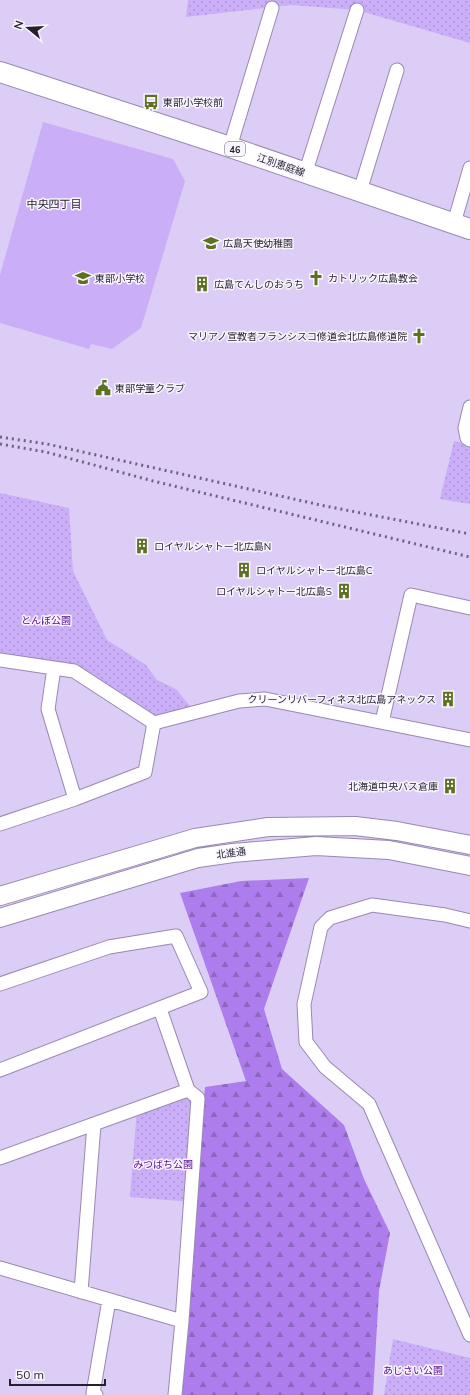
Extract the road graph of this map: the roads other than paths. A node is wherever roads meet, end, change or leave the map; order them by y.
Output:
1 (272, 8) dead end
2 (357, 10) dead end
3 (397, 70) dead end
4 (0, 72) edge
5 (230, 147) junction
6 (470, 168) edge
7 (305, 174) junction
8 (360, 191) junction
9 (462, 226) edge
10 (470, 406) edge
11 (470, 440) edge
12 (470, 608) edge
13 (0, 660) edge
14 (54, 668) junction
15 (382, 722) junction
16 (154, 723) junction
17 (470, 740) edge
18 (75, 799) junction
19 (0, 824) edge
20 (470, 845) edge
21 (470, 866) edge
22 (0, 896) edge
23 (0, 918) edge
24 (470, 921) edge
25 (0, 984) edge
26 (160, 1008) junction
27 (0, 1070) edge
28 (188, 1090) junction
29 (94, 1124) junction
30 (0, 1158) edge
31 (0, 1268) edge
32 (81, 1292) junction
33 (108, 1300) junction
34 (182, 1321) junction
35 (470, 1335) edge
36 (96, 1395) edge
37 (175, 1395) edge

1 - 5 street
2 - 7 street
3 - 8 street
4 - 5 main road, 江別恵庭線 / 46
5 - 7 main road, 江別恵庭線 / 46
6 - 9 street
7 - 8 main road, 江別恵庭線 / 46
8 - 9 main road, 江別恵庭線 / 46
10 - 11 street
12 - 15 street
13 - 14 street
14 - 16 street
14 - 18 street
15 - 16 street
15 - 17 street
16 - 18 street
18 - 19 street
20 - 22 street, 北進通
21 - 23 street, 北進通
24 - 35 street
25 - 26 street
26 - 27 street
26 - 28 street
28 - 29 street
28 - 34 street
29 - 30 street
29 - 32 street
31 - 32 street
32 - 33 street
33 - 34 street
33 - 36 street
34 - 37 street

